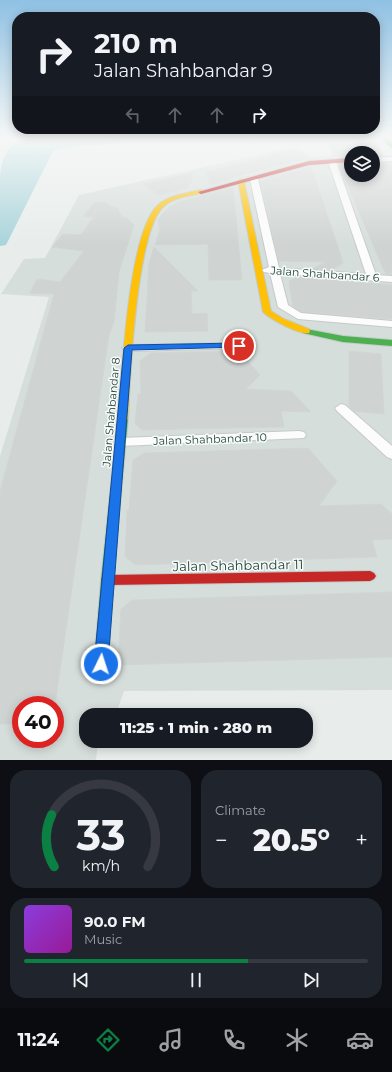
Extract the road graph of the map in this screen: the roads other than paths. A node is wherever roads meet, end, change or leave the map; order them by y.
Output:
1 (273, 173) edge
2 (336, 173) edge
3 (254, 179) junction
4 (241, 181) junction
5 (258, 270) junction
6 (275, 270) junction
7 (372, 278) junction
8 (392, 279) edge
9 (392, 324) edge
10 (392, 343) edge
11 (239, 346) dead end
12 (128, 348) junction
13 (341, 408) dead end
14 (299, 435) dead end
15 (121, 442) junction
16 (392, 454) edge
17 (370, 576) dead end
18 (107, 580) junction
19 (100, 678) dead end

1 - 3 street, Jalan Shahbandar 8
2 - 7 street
3 - 4 street, Jalan Shahbandar 8
3 - 6 street
4 - 5 street
4 - 12 street, Jalan Shahbandar 8
5 - 6 street, Jalan Shahbandar 6
5 - 10 street
6 - 7 street, Jalan Shahbandar 6
6 - 9 street
7 - 8 street, Jalan Shahbandar 6
11 - 12 street
12 - 15 street, Jalan Shahbandar 8
13 - 16 street
14 - 15 street, Jalan Shahbandar 10
15 - 18 street, Jalan Shahbandar 8
17 - 18 street, Jalan Shahbandar 11
18 - 19 street, Jalan Shahbandar 8

